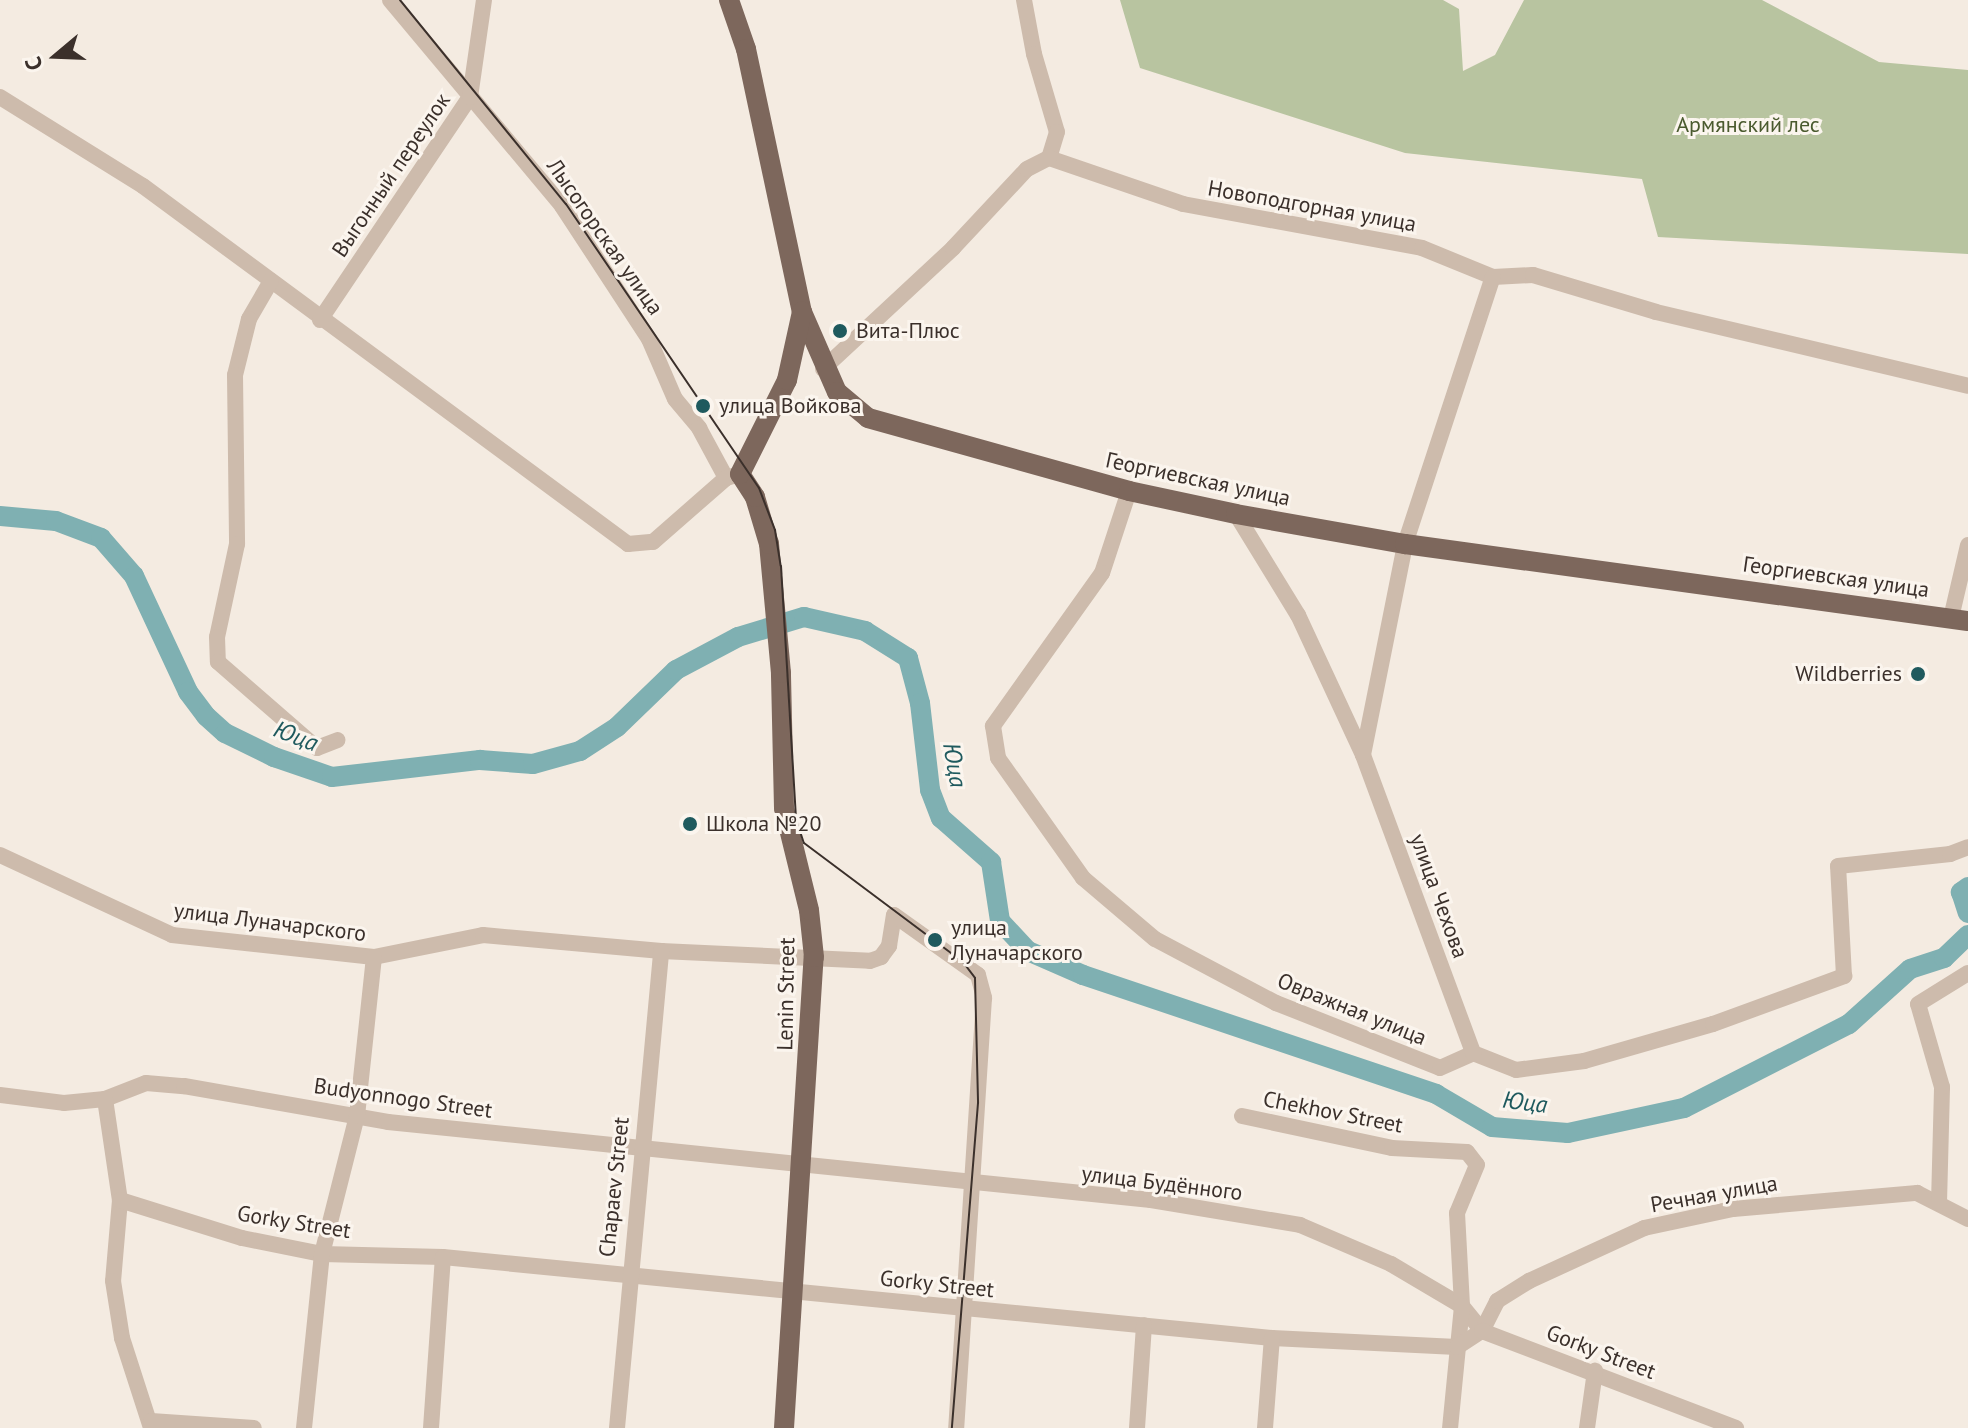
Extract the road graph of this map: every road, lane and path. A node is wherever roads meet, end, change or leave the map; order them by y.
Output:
1 (390, 0) edge
2 (484, 0) edge
3 (729, 0) edge
4 (1024, 0) edge
5 (0, 97) edge
6 (470, 97) junction
7 (1049, 158) junction
8 (1493, 277) junction
9 (271, 281) junction
10 (802, 312) junction
11 (320, 320) junction
12 (823, 369) junction
13 (787, 380) junction
14 (1968, 386) edge
15 (733, 476) junction
16 (1129, 491) junction
17 (1236, 514) junction
18 (1405, 544) junction
19 (1968, 545) edge
20 (1960, 620) edge
21 (338, 740) dead end
22 (1363, 755) junction
23 (1968, 847) edge
24 (0, 855) edge
25 (661, 951) junction
26 (374, 957) junction
27 (814, 957) junction
28 (1968, 973) edge
29 (1473, 1053) junction
30 (0, 1095) edge
31 (105, 1099) junction
32 (357, 1116) junction
33 (1242, 1116) dead end
34 (639, 1149) junction
35 (804, 1168) junction
36 (974, 1184) junction
37 (120, 1200) junction
38 (1939, 1203) junction
39 (1968, 1219) edge
40 (322, 1254) junction
41 (443, 1257) junction
42 (627, 1275) junction
43 (794, 1291) junction
44 (1462, 1306) junction
45 (965, 1310) junction
46 (1144, 1325) junction
47 (1482, 1331) junction
48 (1272, 1338) junction
49 (1457, 1347) junction
50 (1595, 1371) junction
51 (151, 1425) edge
52 (1725, 1426) edge
53 (254, 1428) edge
54 (304, 1428) edge
55 (431, 1428) edge
56 (617, 1428) edge
57 (784, 1428) edge
58 (956, 1428) edge
59 (1137, 1428) edge
60 (1265, 1428) edge
61 (1450, 1428) edge
62 (1587, 1428) edge

1 - 6 street, Лысогорская улица
2 - 6 street, Выгонный переулок
3 - 10 main road, Георгиевская улица
4 - 7 street
5 - 9 street
6 - 11 street, Выгонный переулок
6 - 15 street, Лысогорская улица
7 - 8 street, Новоподгорная улица
7 - 12 street
8 - 14 street, Новоподгорная улица
8 - 18 street
9 - 11 street
9 - 21 street
10 - 12 main road, Георгиевская улица
10 - 13 main road
11 - 15 street
12 - 13 main road
12 - 16 main road, Георгиевская улица
13 - 15 main road
15 - 27 main road, Lenin Street
16 - 17 main road, Георгиевская улица
16 - 29 street, Овражная улица
17 - 18 main road, Георгиевская улица
17 - 22 street, улица Чехова
18 - 20 main road, Георгиевская улица
18 - 22 street
19 - 20 street
22 - 29 street, улица Чехова
23 - 29 street
24 - 26 street, улица Луначарского
25 - 26 street, улица Луначарского
25 - 27 street, улица Луначарского
25 - 34 street, Chapaev Street
26 - 32 street
27 - 35 main road, Lenin Street
27 - 36 street, улица Луначарского
28 - 38 street
30 - 31 street, Budyonnogo Street
31 - 32 street, Budyonnogo Street
31 - 37 street
32 - 34 street, Budyonnogo Street
32 - 40 street
33 - 44 street, Chekhov Street
34 - 35 street, Budyonnogo Street
34 - 42 street, Chapaev Street
35 - 36 street, улица Будённого
35 - 43 main road, Lenin Street
36 - 44 street, улица Будённого
36 - 45 street
37 - 40 street, Gorky Street
37 - 51 street
38 - 39 street, Речная улица
38 - 47 street, Речная улица
40 - 41 street, Gorky Street
40 - 54 street
41 - 42 street, Gorky Street
41 - 55 street
42 - 43 street, Gorky Street
42 - 56 street, Chapaev Street
43 - 45 street, Gorky Street
43 - 57 main road, Lenin Street
44 - 47 street, улица Будённого
44 - 49 street, Chekhov Street
45 - 46 street, Gorky Street
45 - 58 street
46 - 48 street, Gorky Street
46 - 59 street
47 - 49 street
47 - 50 street, Gorky Street
48 - 49 street, Gorky Street
48 - 60 street
49 - 61 street, Chekhov Street
50 - 52 street, Gorky Street
50 - 62 street
51 - 53 street

